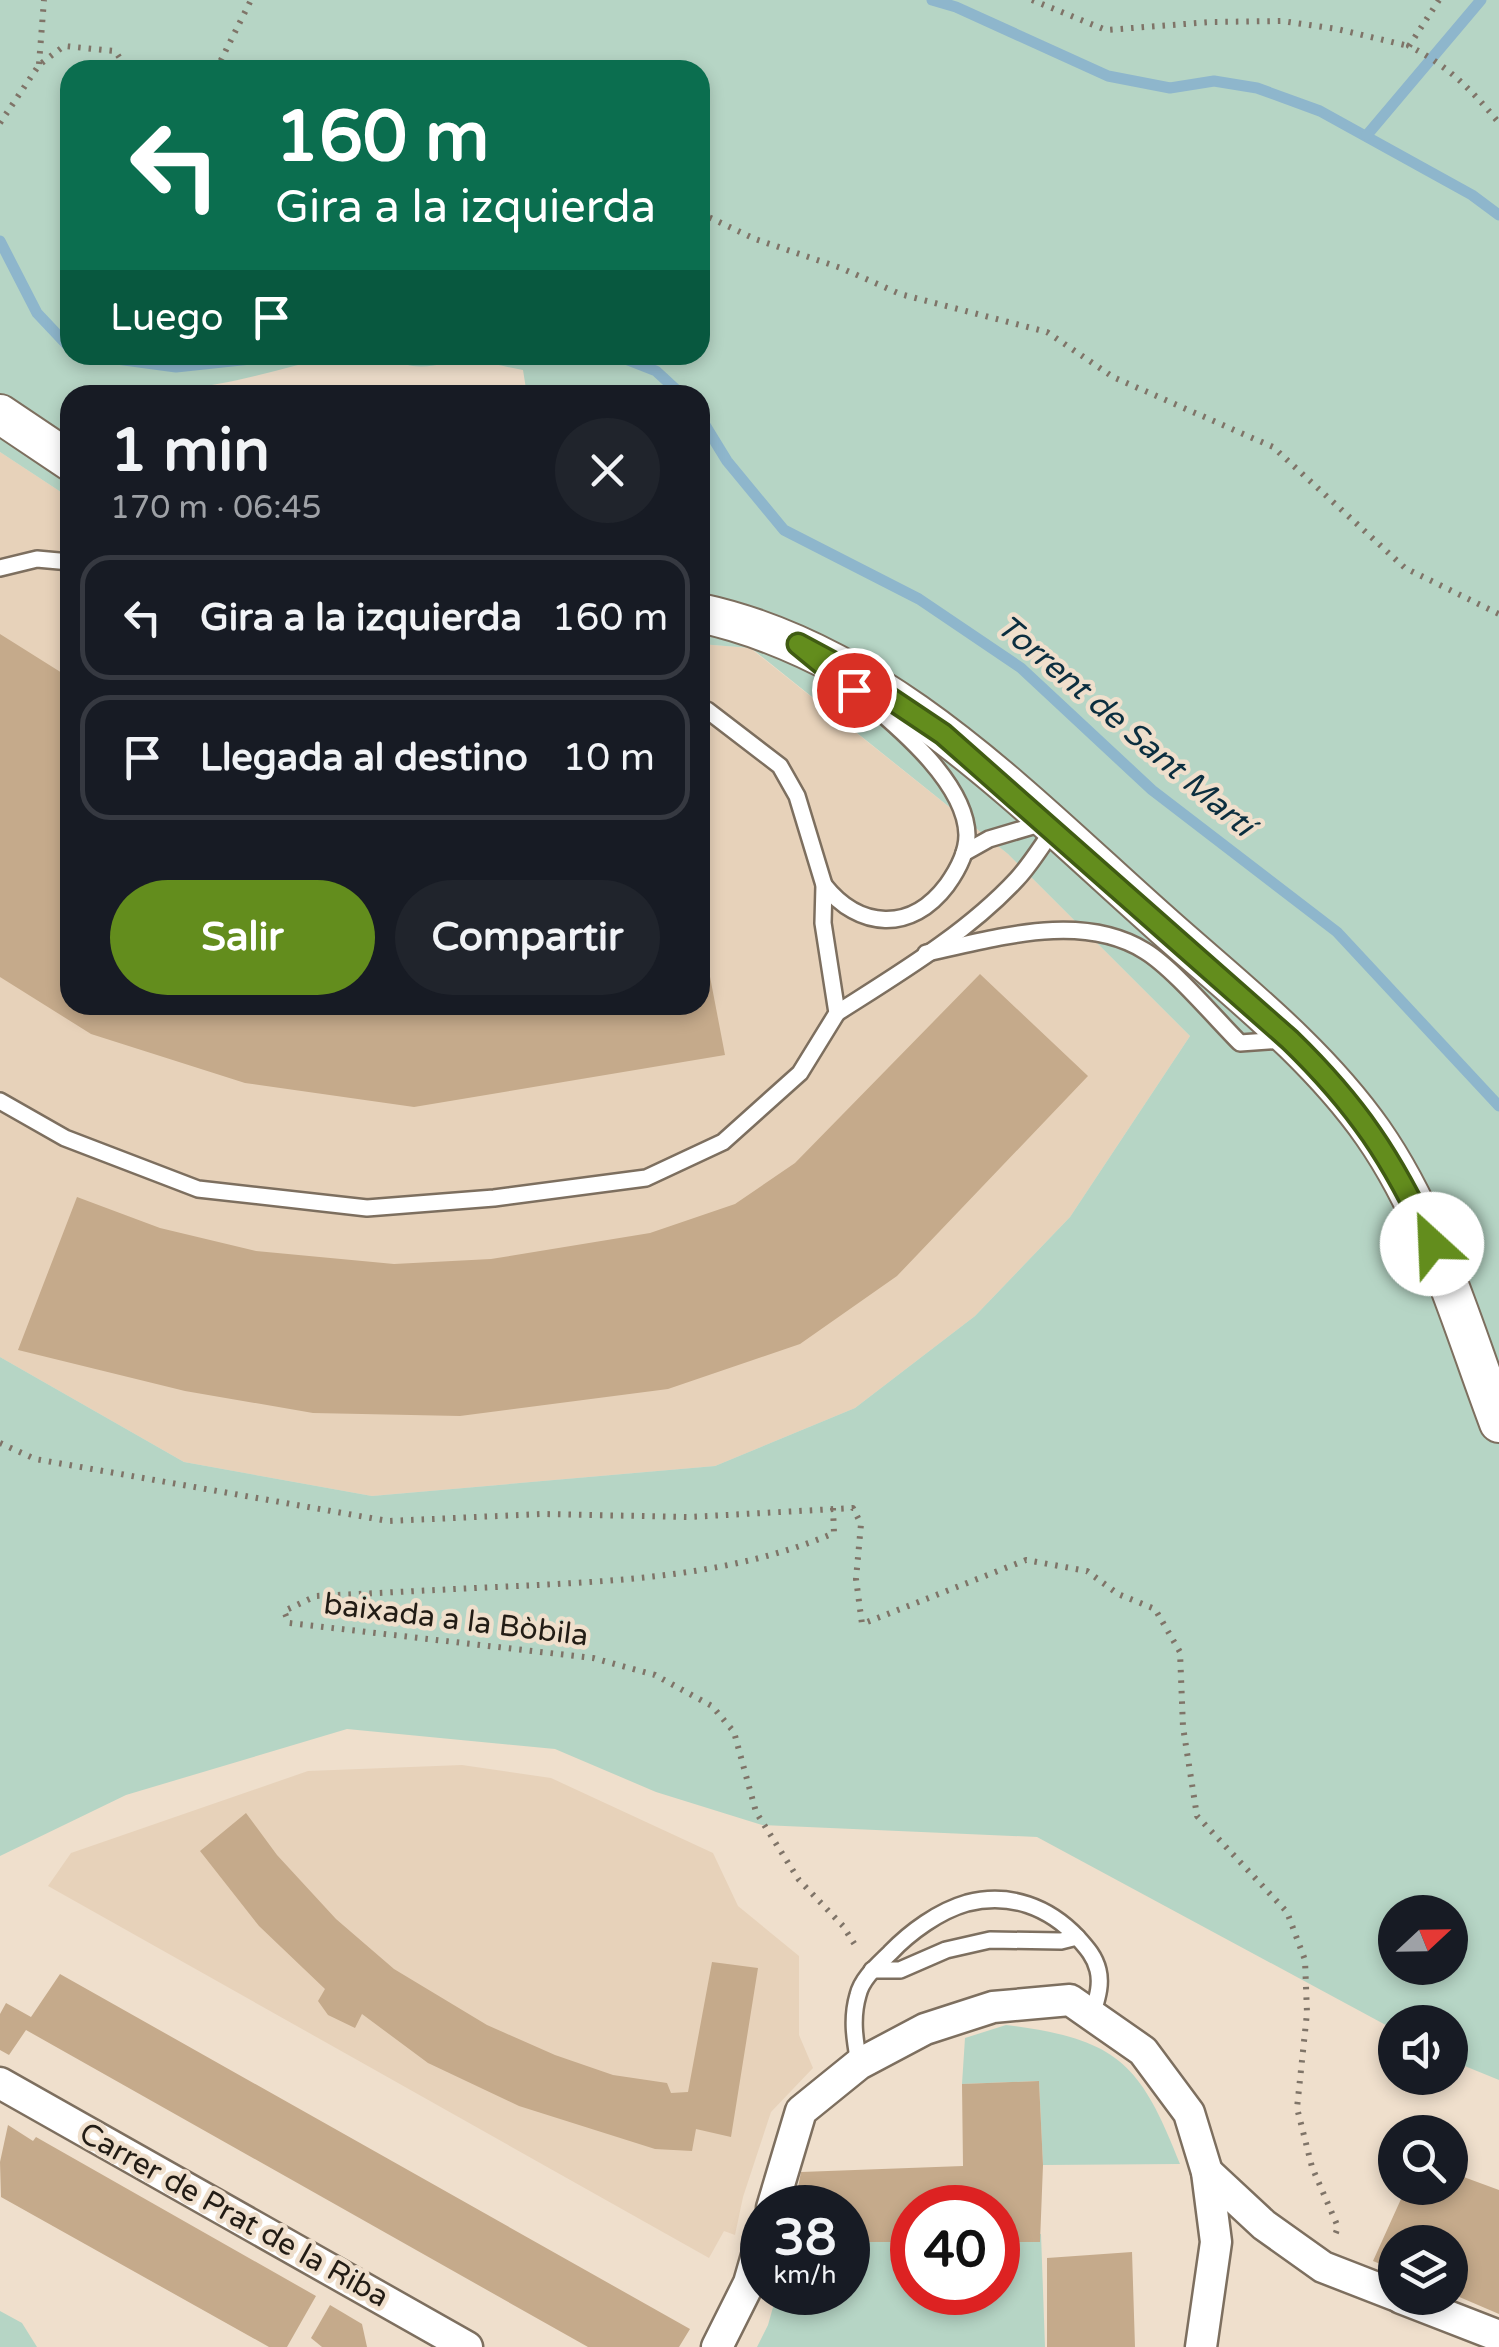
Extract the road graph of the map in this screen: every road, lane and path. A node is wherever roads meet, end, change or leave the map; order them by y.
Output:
1 (44, 0) edge
2 (251, 0) edge
3 (1032, 0) edge
4 (1439, 0) edge
5 (1408, 46) junction
6 (122, 60) edge
7 (221, 60) edge
8 (39, 64) junction
9 (0, 123) edge
10 (1499, 124) edge
11 (710, 218) edge
12 (0, 414) edge
13 (60, 454) edge
14 (60, 561) edge
15 (0, 568) edge
16 (710, 614) edge
17 (1499, 614) edge
18 (798, 644) junction
19 (710, 712) edge
20 (1050, 825) junction
21 (964, 853) junction
22 (824, 885) junction
23 (926, 953) junction
24 (837, 1014) junction
25 (1290, 1040) junction
26 (0, 1101) edge
27 (1499, 1423) edge
28 (0, 1443) edge
29 (833, 1508) junction
30 (1077, 1937) junction
31 (872, 1970) junction
32 (1092, 2016) junction
33 (859, 2064) junction
34 (0, 2083) edge
35 (1207, 2172) junction
36 (779, 2185) edge
37 (1324, 2267) junction
38 (1378, 2288) edge
39 (740, 2300) edge
40 (1446, 2315) edge
41 (415, 2334) edge
42 (1499, 2336) edge
43 (467, 2347) edge
44 (717, 2347) edge
45 (1201, 2347) edge

1 - 8 path
2 - 7 path
3 - 5 path
4 - 5 path
5 - 10 path
6 - 8 path
8 - 9 path
11 - 17 path
12 - 13 street
14 - 15 lane
16 - 18 street
18 - 20 street
18 - 21 lane
19 - 22 lane
20 - 21 lane
20 - 23 lane
20 - 25 street
21 - 22 lane
22 - 24 lane
23 - 24 lane
23 - 25 lane
24 - 26 lane
25 - 27 street
28 - 29 path
29 - 31 path, baixada a la Bòbila
29 - 37 path
30 - 31 lane
30 - 31 lane
30 - 32 lane
31 - 33 lane
32 - 33 street
32 - 35 street
33 - 36 street
34 - 41 street, Carrer de Prat de la Riba
35 - 37 street
35 - 45 street
37 - 38 street
39 - 44 street
40 - 42 street
41 - 43 street, Carrer de Prat de la Riba

